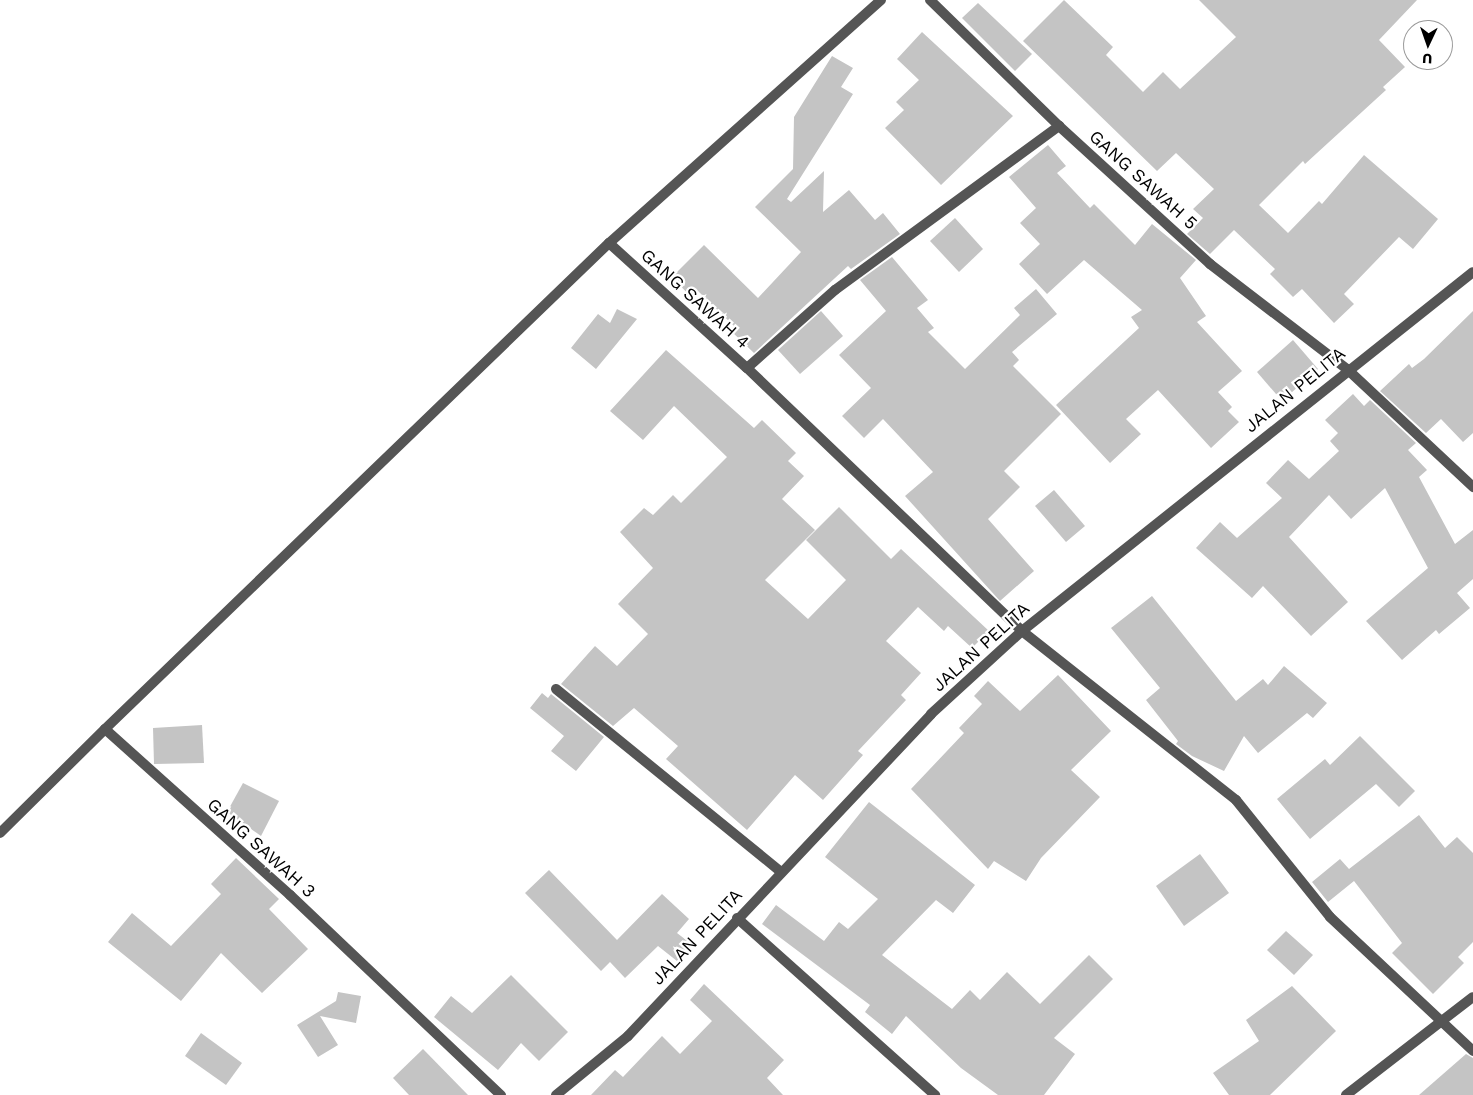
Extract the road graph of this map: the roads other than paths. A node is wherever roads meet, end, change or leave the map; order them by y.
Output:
1 (881, 0) edge
2 (930, 0) edge
3 (1059, 126) junction
4 (609, 243) junction
5 (1473, 272) edge
6 (747, 368) junction
7 (1347, 369) junction
8 (1473, 487) edge
9 (1022, 631) junction
10 (556, 689) dead end
11 (105, 729) junction
12 (0, 833) edge
13 (780, 871) junction
14 (737, 918) junction
15 (1473, 997) edge
16 (1442, 1022) junction
17 (1473, 1051) edge
18 (501, 1095) edge
19 (556, 1095) edge
20 (935, 1095) edge
21 (1346, 1095) edge

1 - 4 street
2 - 3 street, GANG SAWAH 5
3 - 6 street
3 - 7 street, GANG SAWAH 5
4 - 6 street, GANG SAWAH 4
4 - 11 street
5 - 7 street, JALAN PELITA
6 - 9 street, GANG SAWAH 4
7 - 8 street, GANG SAWAH 5
7 - 9 street, JALAN PELITA
9 - 13 street, JALAN PELITA
9 - 16 street, GANG SAWAH 4
10 - 13 street
11 - 12 street
11 - 18 street, GANG SAWAH 3
13 - 14 street, JALAN PELITA
14 - 19 street, JALAN PELITA
14 - 20 street
15 - 16 street
16 - 17 street, GANG SAWAH 4
16 - 21 street

